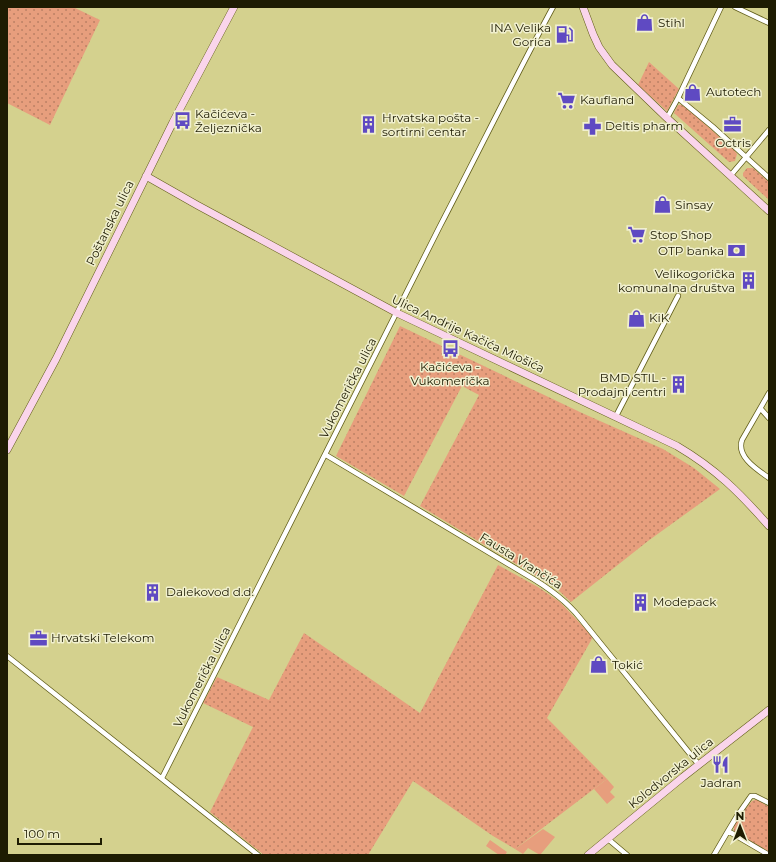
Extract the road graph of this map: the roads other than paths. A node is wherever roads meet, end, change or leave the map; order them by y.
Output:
1 (234, 7) edge
2 (553, 7) edge
3 (583, 7) edge
4 (721, 7) edge
5 (735, 7) edge
6 (769, 22) edge
7 (678, 98) junction
8 (667, 118) junction
9 (769, 130) edge
10 (746, 158) junction
11 (146, 176) junction
12 (730, 176) junction
13 (769, 178) edge
14 (769, 211) edge
15 (678, 296) dead end
16 (397, 313) junction
17 (769, 393) edge
18 (761, 409) junction
19 (616, 416) junction
20 (769, 418) edge
21 (7, 450) edge
22 (326, 455) junction
23 (769, 478) edge
24 (769, 526) edge
25 (7, 656) edge
26 (768, 713) edge
27 (699, 764) junction
28 (162, 778) junction
29 (769, 803) edge
30 (728, 831) junction
31 (608, 839) junction
32 (258, 855) edge
33 (588, 855) edge
34 (627, 855) edge
35 (714, 855) edge
36 (769, 855) edge

1 - 11 main road, Poštanska ulica
2 - 16 street, Vukomerička ulica
3 - 8 main road
4 - 7 street
5 - 6 street
7 - 8 street
7 - 10 street
8 - 12 main road
9 - 10 street
10 - 12 street
10 - 13 street
11 - 16 main road, Ulica Andrije Kačića Miošića
11 - 21 main road, Poštanska ulica
12 - 14 main road
15 - 19 street
16 - 19 main road, Ulica Andrije Kačića Miošića
16 - 22 street, Vukomerička ulica
17 - 18 street
18 - 20 street
18 - 23 street
19 - 24 main road, Ulica Andrije Kačića Miošića
22 - 27 street, Fausta Vrančića
22 - 28 street, Vukomerička ulica
25 - 28 street
26 - 27 main road, Kolodvorska ulica
27 - 31 main road, Kolodvorska ulica
28 - 32 street
29 - 30 street
30 - 35 street
30 - 36 street
31 - 33 main road, Kolodvorska ulica
31 - 34 street

